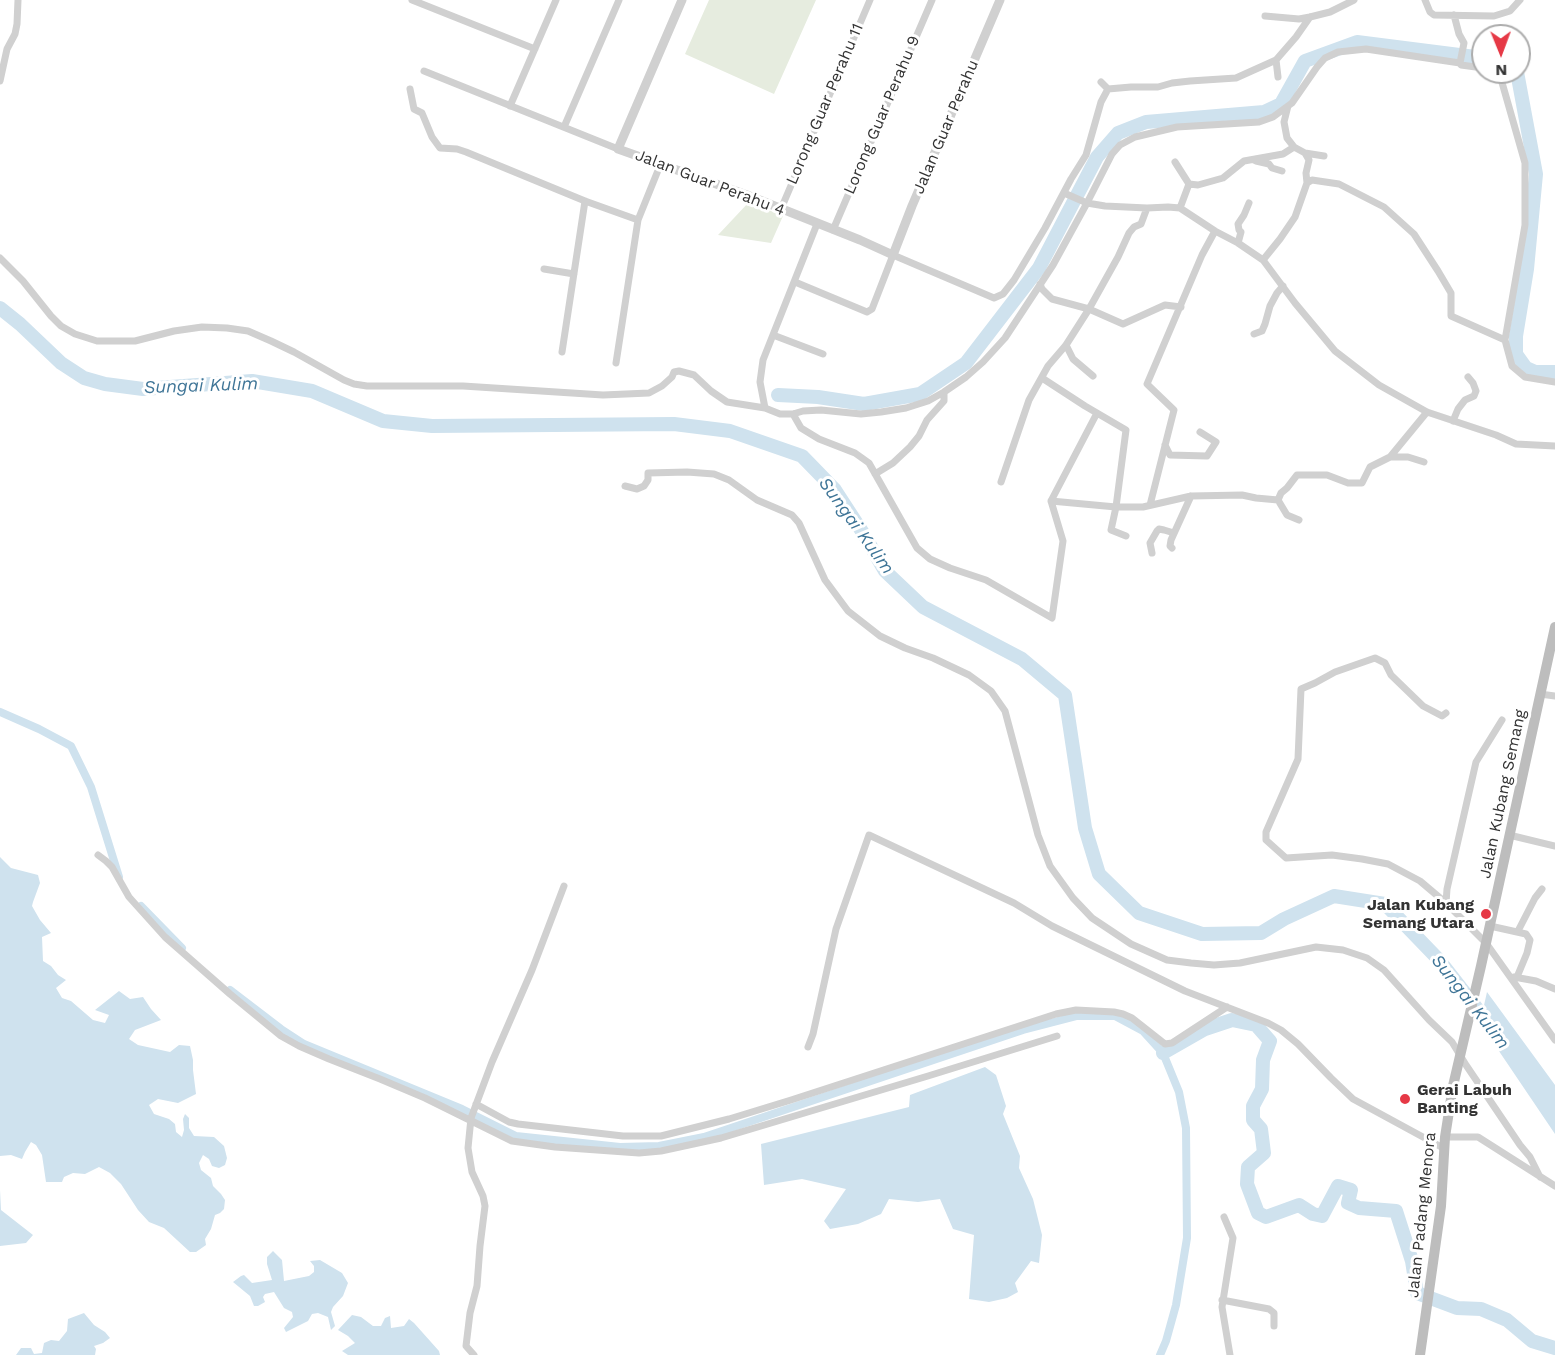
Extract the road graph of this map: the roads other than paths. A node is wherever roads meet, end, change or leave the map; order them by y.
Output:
1 (18, 0) edge
2 (412, 0) edge
3 (556, 0) edge
4 (619, 0) edge
5 (682, 0) edge
6 (870, 0) edge
7 (932, 0) edge
8 (1000, 0) edge
9 (1354, 0) edge
10 (1425, 0) edge
11 (1520, 0) edge
12 (1454, 15) junction
13 (1265, 16) dead end
14 (1310, 17) junction
15 (535, 49) junction
16 (1276, 60) junction
17 (1460, 62) junction
18 (1471, 66) edge
19 (424, 72) dead end
20 (1278, 77) dead end
21 (0, 81) edge
22 (1101, 82) dead end
23 (1502, 84) edge
24 (410, 88) dead end
25 (1108, 89) junction
26 (510, 106) junction
27 (1288, 106) junction
28 (564, 127) junction
29 (1294, 147) junction
30 (618, 148) junction
31 (1305, 153) junction
32 (1324, 156) dead end
33 (1244, 161) junction
34 (1175, 162) dead end
35 (661, 163) junction
36 (1282, 171) dead end
37 (1307, 183) junction
38 (1189, 184) junction
39 (1066, 193) junction
40 (585, 201) junction
41 (1087, 202) junction
42 (1249, 203) dead end
43 (1147, 208) junction
44 (1180, 208) junction
45 (781, 209) junction
46 (638, 220) junction
47 (817, 224) junction
48 (833, 230) junction
49 (1215, 231) junction
50 (1238, 243) junction
51 (893, 255) junction
52 (0, 258) edge
53 (1263, 260) junction
54 (544, 269) dead end
55 (574, 274) junction
56 (795, 282) junction
57 (1040, 284) junction
58 (1283, 286) junction
59 (1181, 307) junction
60 (1089, 309) junction
61 (1254, 334) dead end
62 (773, 335) junction
63 (1505, 340) junction
64 (1065, 345) junction
65 (562, 352) dead end
66 (823, 354) dead end
67 (616, 363) dead end
68 (1093, 376) dead end
69 (1468, 377) dead end
70 (1042, 378) junction
71 (1555, 382) edge
72 (944, 392) junction
73 (765, 408) junction
74 (1427, 412) junction
75 (1096, 413) junction
76 (793, 414) junction
77 (1453, 420) junction
78 (1200, 432) dead end
79 (1165, 445) junction
80 (1555, 446) edge
81 (1390, 456) junction
82 (1424, 462) dead end
83 (875, 474) junction
84 (1001, 482) dead end
85 (625, 486) dead end
86 (1191, 496) junction
87 (1278, 500) junction
88 (1051, 501) junction
89 (1150, 505) junction
90 (1116, 507) junction
91 (1299, 519) dead end
92 (1174, 533) junction
93 (1126, 536) dead end
94 (1172, 548) dead end
95 (1152, 553) dead end
96 (1555, 627) edge
97 (1540, 694) junction
98 (1555, 696) edge
99 (1446, 713) dead end
100 (1502, 720) dead end
101 (1509, 835) junction
102 (1555, 846) edge
103 (98, 855) dead end
104 (564, 886) dead end
105 (1542, 889) dead end
106 (1446, 903) junction
107 (1490, 926) junction
108 (1518, 931) junction
109 (1486, 943) junction
110 (1514, 977) junction
111 (1555, 989) edge
112 (1227, 1007) junction
113 (1057, 1036) dead end
114 (1555, 1040) edge
115 (1464, 1043) joint
116 (808, 1047) dead end
117 (1461, 1057) junction
118 (475, 1106) junction
119 (471, 1119) junction
120 (1445, 1137) junction
121 (1445, 1149) junction
122 (1540, 1177) junction
123 (1555, 1186) edge
124 (1224, 1217) dead end
125 (1222, 1300) junction
126 (1274, 1326) dead end
127 (474, 1355) edge
128 (1230, 1355) edge
129 (1420, 1355) edge

1 - 21 street
2 - 15 street
3 - 15 street
4 - 28 street
5 - 30 street
6 - 45 street, Lorong Guar Perahu 11
7 - 48 street, Lorong Guar Perahu 9
8 - 51 street, Jalan Guar Perahu
9 - 14 street
10 - 12 street
11 - 12 street
12 - 17 street
13 - 14 street
14 - 16 street
15 - 26 street
16 - 20 street
16 - 25 street
17 - 18 street
17 - 27 street
19 - 26 street, Jalan Guar Perahu 4
22 - 25 street
23 - 63 street
24 - 40 street
25 - 39 street
26 - 28 street, Jalan Guar Perahu 4
27 - 29 street
27 - 41 street
28 - 30 street, Jalan Guar Perahu 4
29 - 31 street
29 - 33 street
30 - 35 street, Jalan Guar Perahu 4
31 - 32 street
31 - 37 street
33 - 36 street
33 - 38 street
34 - 38 street
35 - 45 street, Jalan Guar Perahu 4
35 - 46 street
37 - 53 street
37 - 63 street
38 - 44 street
39 - 41 street
39 - 51 street, Jalan Guar Perahu 4
40 - 46 street
40 - 55 street
41 - 43 street
41 - 57 street
42 - 50 street
43 - 44 street
43 - 60 street
44 - 49 street
45 - 47 street, Jalan Guar Perahu 4
46 - 67 street
47 - 48 street, Jalan Guar Perahu 4
47 - 56 street
48 - 51 street, Jalan Guar Perahu 4
49 - 50 street
49 - 59 street
50 - 53 street
51 - 56 street
52 - 73 street
53 - 58 street
54 - 55 street
55 - 65 street
56 - 62 street
57 - 60 street
57 - 72 street
58 - 61 street
58 - 74 street
59 - 60 street
59 - 79 street
60 - 64 street
62 - 66 street
62 - 73 street
63 - 71 street
64 - 68 street
64 - 70 street
69 - 77 street
70 - 75 street
70 - 84 street
72 - 76 street
72 - 83 street
73 - 76 street
74 - 77 street
74 - 81 street
75 - 88 street
75 - 90 street
76 - 83 street
77 - 80 street
78 - 79 street
79 - 89 street
81 - 82 street
81 - 87 street
83 - 88 street
85 - 117 street
86 - 87 street
86 - 89 street
86 - 92 street
87 - 91 street
88 - 90 street
89 - 90 street
90 - 93 street
92 - 94 street
92 - 95 street
96 - 97 main road, Jalan Kubang Semang
97 - 98 street
97 - 101 main road, Jalan Kubang Semang
99 - 106 street
100 - 106 street
101 - 102 street
101 - 107 main road, Jalan Kubang Semang
103 - 119 street
104 - 118 street
105 - 108 street
106 - 109 street
107 - 108 street
107 - 109 main road, Jalan Kubang Semang
108 - 110 street
109 - 110 street
109 - 115 main road, Jalan Kubang Semang
110 - 111 street
110 - 114 street
112 - 116 street
112 - 118 street
112 - 121 street
113 - 119 street
115 - 117 main road, Jalan Padang Menora
117 - 120 main road, Jalan Padang Menora
117 - 122 street
118 - 119 street
119 - 127 street
120 - 121 main road, Jalan Padang Menora
120 - 122 street
121 - 129 main road, Jalan Padang Menora
122 - 123 street
124 - 125 street
125 - 126 street
125 - 128 street

